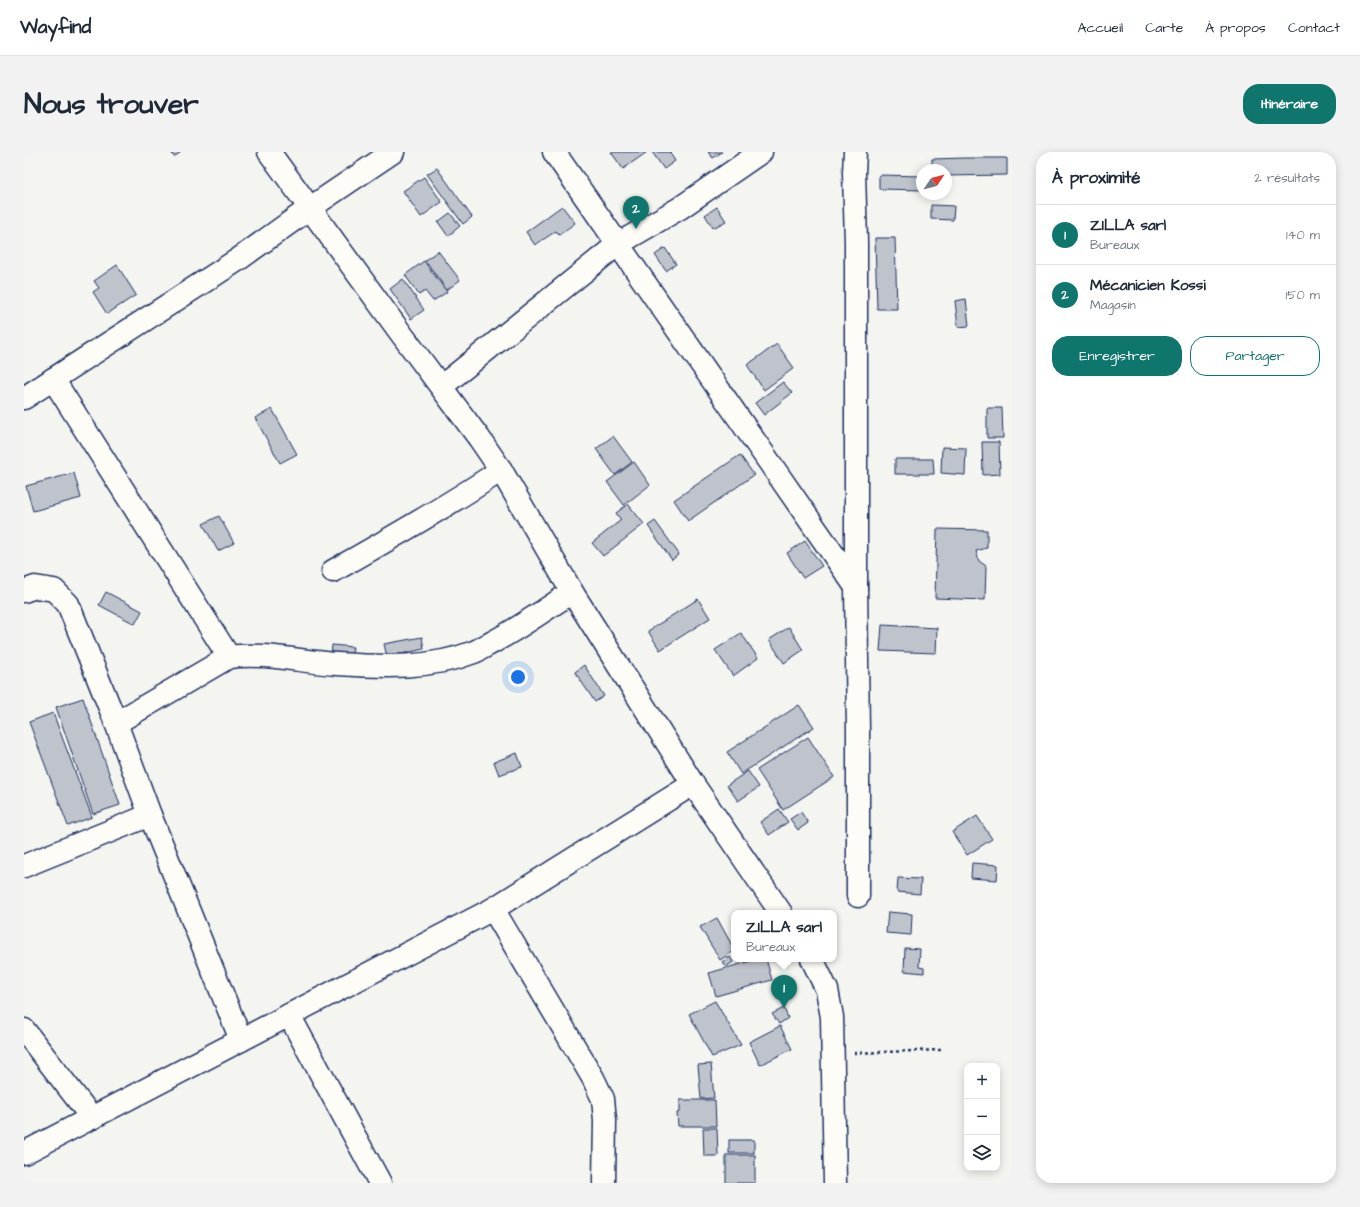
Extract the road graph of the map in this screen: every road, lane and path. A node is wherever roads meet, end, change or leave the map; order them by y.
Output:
1 (270, 152) edge
2 (393, 152) edge
3 (554, 152) edge
4 (761, 152) edge
5 (838, 152) edge
6 (855, 152) edge
7 (854, 173) junction
8 (310, 208) junction
9 (618, 244) junction
10 (53, 379) junction
11 (442, 386) junction
12 (24, 398) edge
13 (501, 470) junction
14 (333, 571) dead end
15 (856, 587) junction
16 (24, 591) edge
17 (572, 592) junction
18 (229, 657) junction
19 (116, 723) junction
20 (693, 784) junction
21 (150, 815) junction
22 (24, 866) edge
23 (858, 896) dead end
24 (493, 909) junction
25 (779, 910) edge
26 (814, 962) edge
27 (289, 1015) junction
28 (24, 1030) edge
29 (241, 1040) junction
30 (941, 1050) dead end
31 (833, 1054) junction
32 (92, 1118) junction
33 (24, 1153) edge
34 (380, 1183) edge
35 (604, 1183) edge
36 (835, 1183) edge

1 - 8 street
2 - 8 street
3 - 9 street
4 - 9 street
5 - 7 street
6 - 7 street
7 - 15 street
8 - 10 street
8 - 11 street
9 - 11 street
9 - 15 street
10 - 12 street
10 - 18 street
11 - 13 street
13 - 14 street
13 - 17 street
15 - 23 street
16 - 19 street
17 - 18 street
17 - 20 street
18 - 19 street
19 - 21 street
20 - 24 street
20 - 25 street
21 - 22 street
21 - 29 street
24 - 27 street
24 - 35 street
26 - 31 street
27 - 29 street
27 - 34 street
28 - 32 street
29 - 32 street
30 - 31 path
31 - 36 street
32 - 33 street

